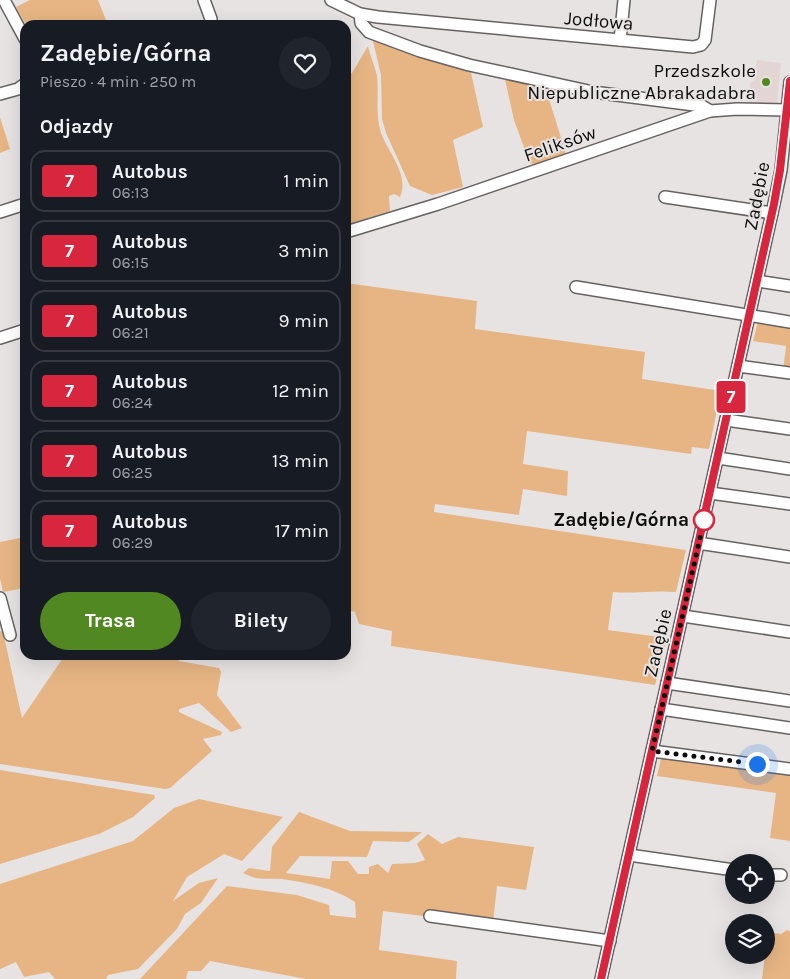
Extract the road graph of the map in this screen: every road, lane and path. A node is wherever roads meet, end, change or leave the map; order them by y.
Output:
1 (4, 0) edge
2 (204, 0) edge
3 (331, 0) edge
4 (624, 0) edge
5 (710, 0) edge
6 (360, 14) junction
7 (211, 19) dead end
8 (20, 30) edge
9 (620, 40) junction
10 (20, 88) edge
11 (790, 90) edge
12 (0, 94) edge
13 (788, 110) junction
14 (710, 112) junction
15 (664, 197) dead end
16 (20, 206) edge
17 (0, 212) edge
18 (772, 213) junction
19 (351, 230) edge
20 (758, 281) junction
21 (790, 286) edge
22 (576, 287) dead end
23 (750, 316) junction
24 (790, 322) edge
25 (20, 331) edge
26 (0, 337) edge
27 (738, 366) junction
28 (790, 373) edge
29 (726, 420) junction
30 (790, 429) edge
31 (718, 458) junction
32 (790, 469) edge
33 (710, 492) junction
34 (790, 504) edge
35 (698, 544) junction
36 (790, 557) edge
37 (0, 598) edge
38 (683, 616) junction
39 (790, 632) edge
40 (10, 635) dead end
41 (667, 683) junction
42 (790, 701) edge
43 (661, 710) junction
44 (790, 728) edge
45 (652, 751) junction
46 (790, 769) edge
47 (629, 855) junction
48 (725, 869) edge
49 (775, 875) edge
50 (781, 875) dead end
51 (430, 916) dead end
52 (610, 941) junction
53 (601, 979) edge

1 - 8 street
2 - 7 street
3 - 6 street, Jodłowa
4 - 9 street
5 - 9 street, Jodłowa
6 - 9 street, Jodłowa
6 - 14 street
10 - 12 street
11 - 13 street, Zadębie
13 - 14 street, Feliksów
13 - 18 street, Zadębie
14 - 19 street, Feliksów
15 - 18 street
16 - 17 street
18 - 20 street, Zadębie
20 - 21 street
20 - 23 street, Zadębie
22 - 23 street
23 - 24 street
23 - 27 street, Zadębie
25 - 26 street
27 - 28 street
27 - 29 street, Zadębie
29 - 30 street
29 - 31 street, Zadębie
31 - 32 street
31 - 33 street, Zadębie
33 - 34 street
33 - 35 street, Zadębie
35 - 36 street
35 - 38 street, Zadębie
37 - 40 street
38 - 39 street
38 - 41 street, Zadębie
41 - 42 street
41 - 43 street, Zadębie
43 - 44 street
43 - 45 street, Zadębie
45 - 46 street
45 - 47 street, Zadębie
47 - 48 street
47 - 52 street, Zadębie
49 - 50 street
51 - 52 street
52 - 53 street, Zadębie

